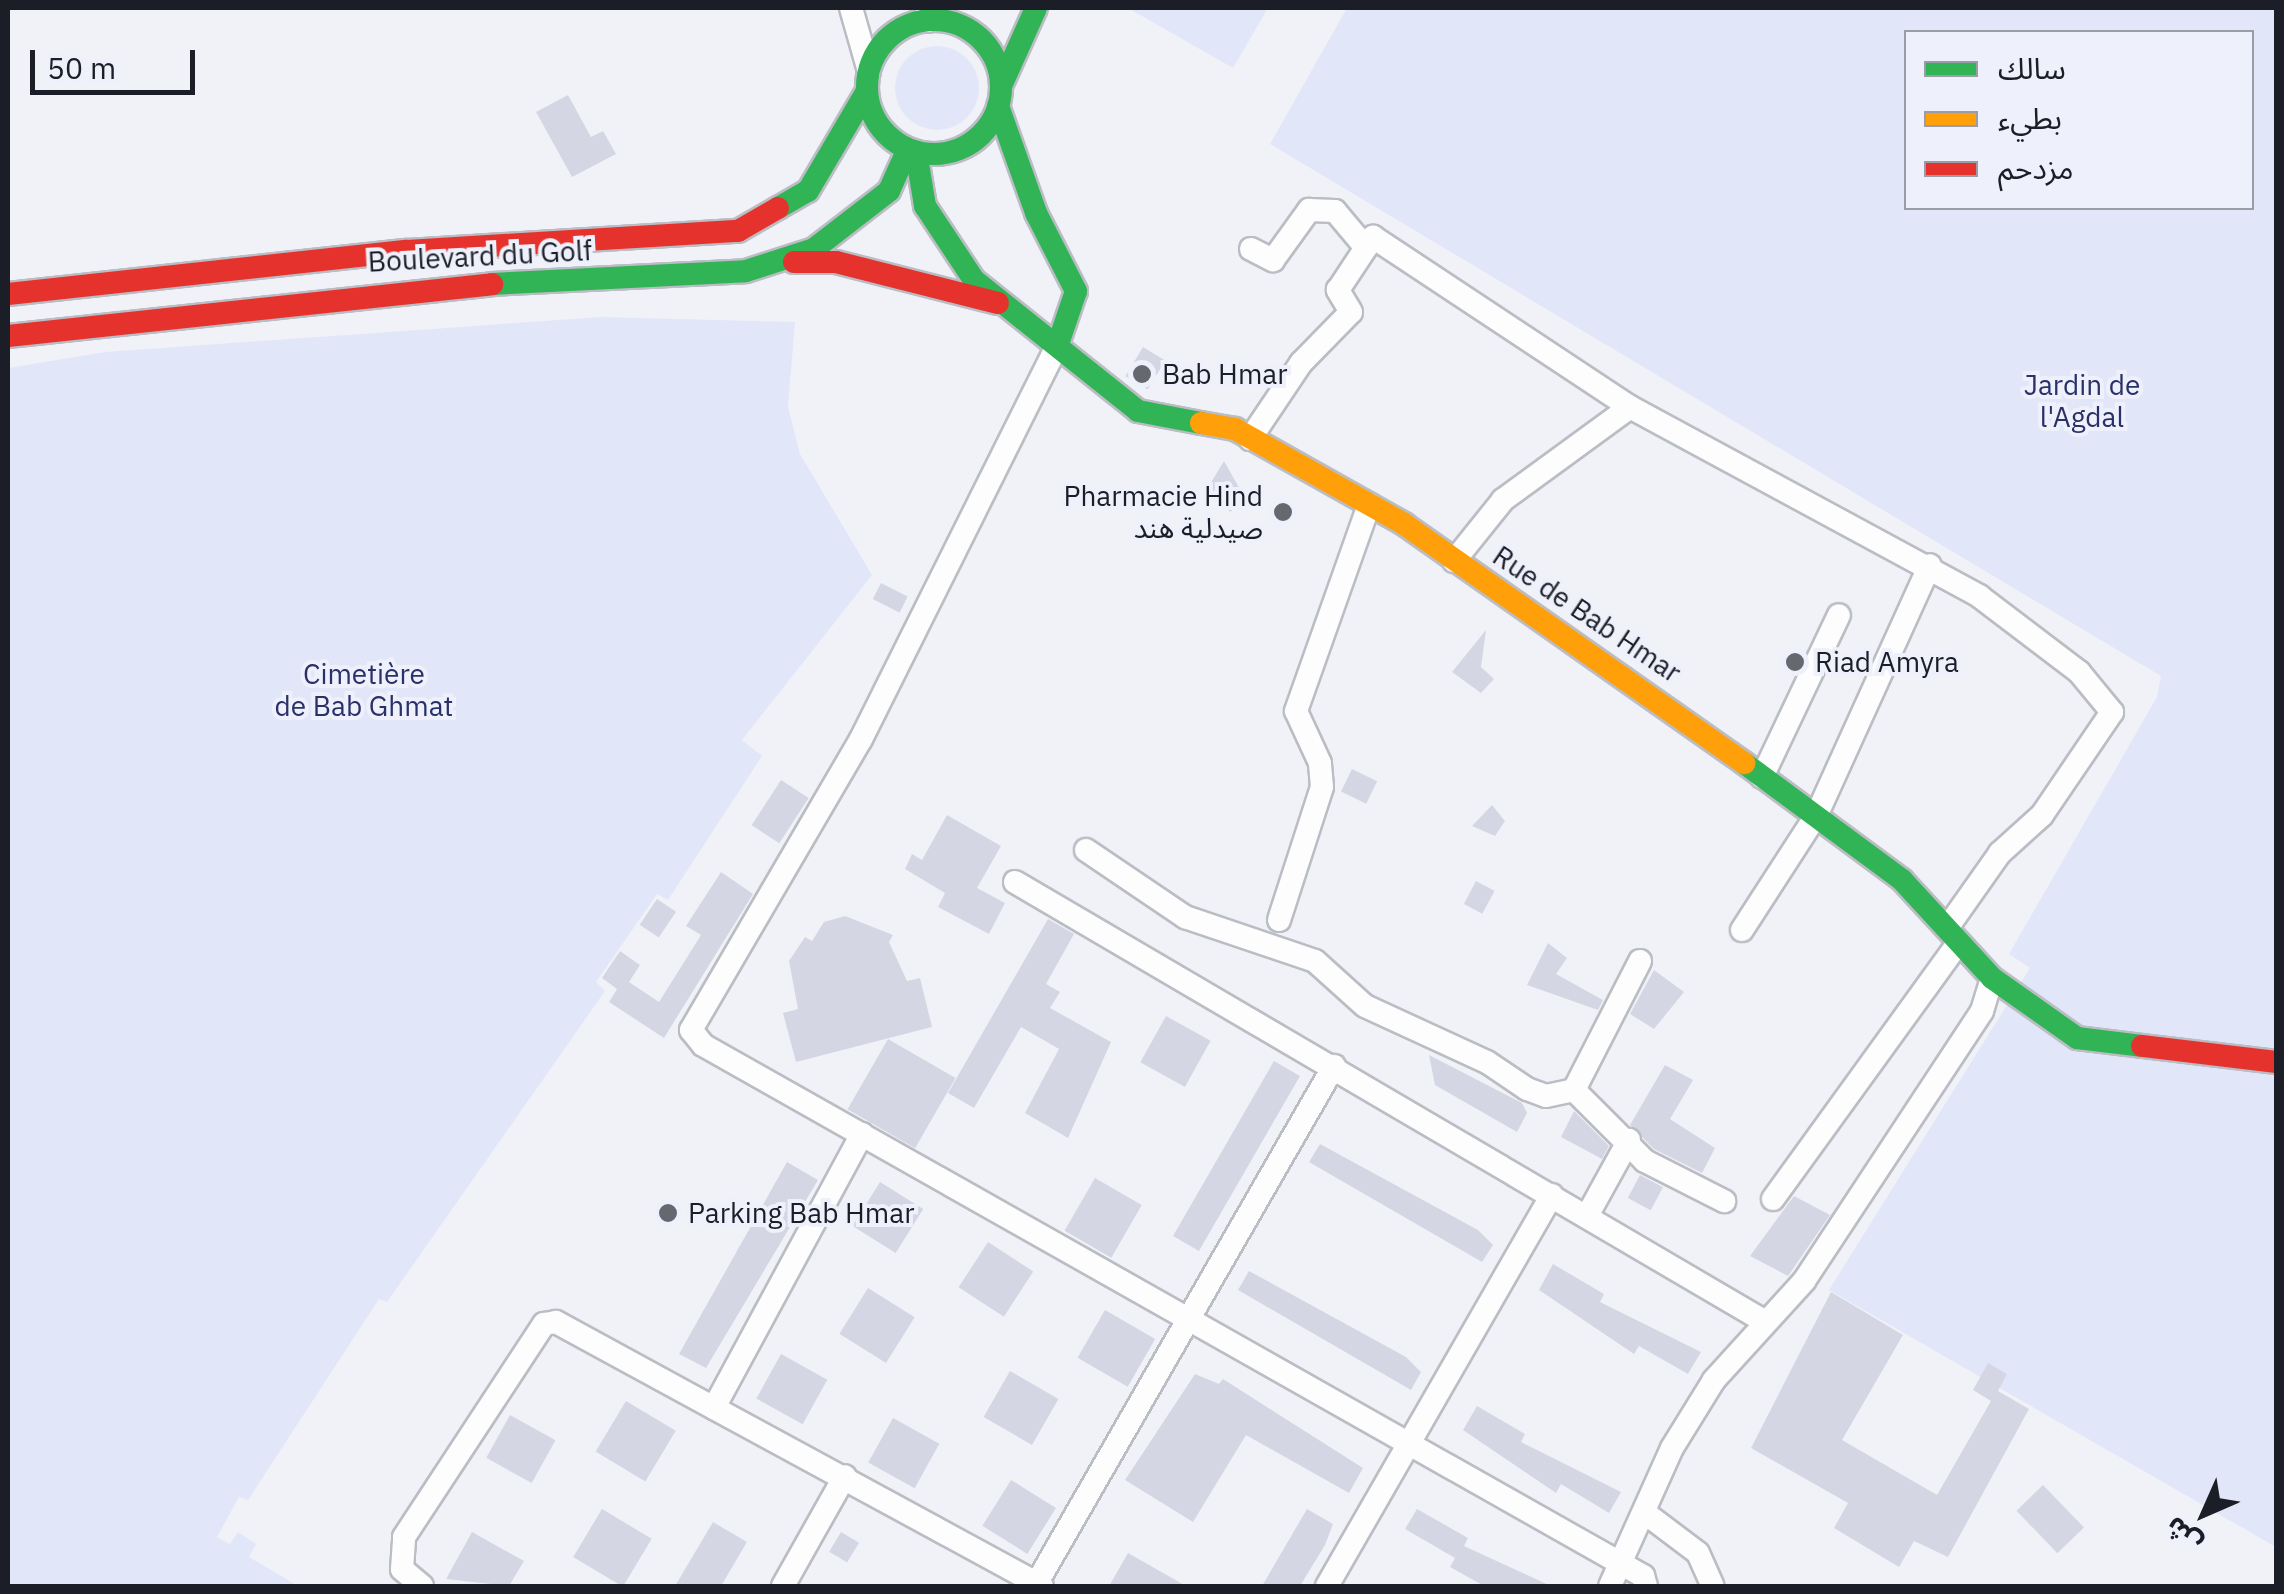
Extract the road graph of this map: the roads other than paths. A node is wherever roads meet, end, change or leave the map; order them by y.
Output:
1 (851, 8) edge
2 (1036, 8) edge
3 (933, 14) edge
4 (868, 81) junction
5 (999, 96) junction
6 (912, 151) junction
7 (1366, 248) junction
8 (1251, 249) dead end
9 (781, 262) junction
10 (8, 294) edge
11 (999, 304) junction
12 (8, 336) edge
13 (1058, 344) junction
14 (1630, 407) junction
15 (1250, 440) junction
16 (1369, 504) junction
17 (1454, 561) junction
18 (1930, 566) junction
19 (1839, 614) dead end
20 (1762, 777) junction
21 (1816, 814) junction
22 (1086, 850) dead end
23 (1015, 882) dead end
24 (1279, 920) dead end
25 (1742, 930) dead end
26 (1952, 937) junction
27 (1640, 961) dead end
28 (1992, 978) junction
29 (2276, 1062) edge
30 (1334, 1066) junction
31 (1574, 1090) junction
32 (862, 1134) junction
33 (1629, 1140) junction
34 (1552, 1195) junction
35 (1773, 1200) dead end
36 (1724, 1201) dead end
37 (1588, 1216) junction
38 (1764, 1321) junction
39 (1188, 1322) junction
40 (714, 1408) junction
41 (1407, 1448) junction
42 (846, 1476) junction
43 (1645, 1512) junction
44 (1614, 1577) edge
45 (1648, 1584) edge
46 (422, 1586) edge
47 (783, 1586) edge
48 (1038, 1586) edge
49 (1328, 1586) edge
50 (1713, 1586) edge

1 - 4 street
2 - 5 main road
3 - 4 main road
3 - 5 main road
4 - 6 main road
4 - 10 main road, Boulevard du Golf
5 - 6 main road
5 - 13 main road
6 - 9 main road, Boulevard du Golf
6 - 11 main road, Rue de Bab Hmar
7 - 8 street
7 - 14 street
7 - 15 street
9 - 11 main road
9 - 12 main road, Boulevard du Golf
11 - 13 main road, Rue de Bab Hmar
13 - 15 main road, Rue de Bab Hmar
13 - 32 street
14 - 17 street
14 - 18 street
15 - 16 main road, Rue de Bab Hmar
16 - 17 main road, Rue de Bab Hmar
16 - 24 street
17 - 20 main road, Rue de Bab Hmar
18 - 21 street
18 - 26 street
19 - 20 street
20 - 21 main road, Rue de Bab Hmar
21 - 25 street
21 - 26 main road, Rue de Bab Hmar
22 - 31 street
23 - 30 street
26 - 28 main road, Rue de Bab Hmar
26 - 35 street
27 - 31 street
28 - 29 main road, Rue de Bab Hmar
28 - 38 street
30 - 34 street
30 - 39 street
31 - 33 street
32 - 39 street
32 - 40 street
33 - 36 street
33 - 37 street
34 - 37 street
34 - 41 street
37 - 38 street
38 - 43 street
39 - 41 street
39 - 48 street
40 - 42 street
40 - 46 street
41 - 44 street
41 - 49 street
42 - 47 street
42 - 48 street
43 - 44 street
43 - 50 street
44 - 45 street

